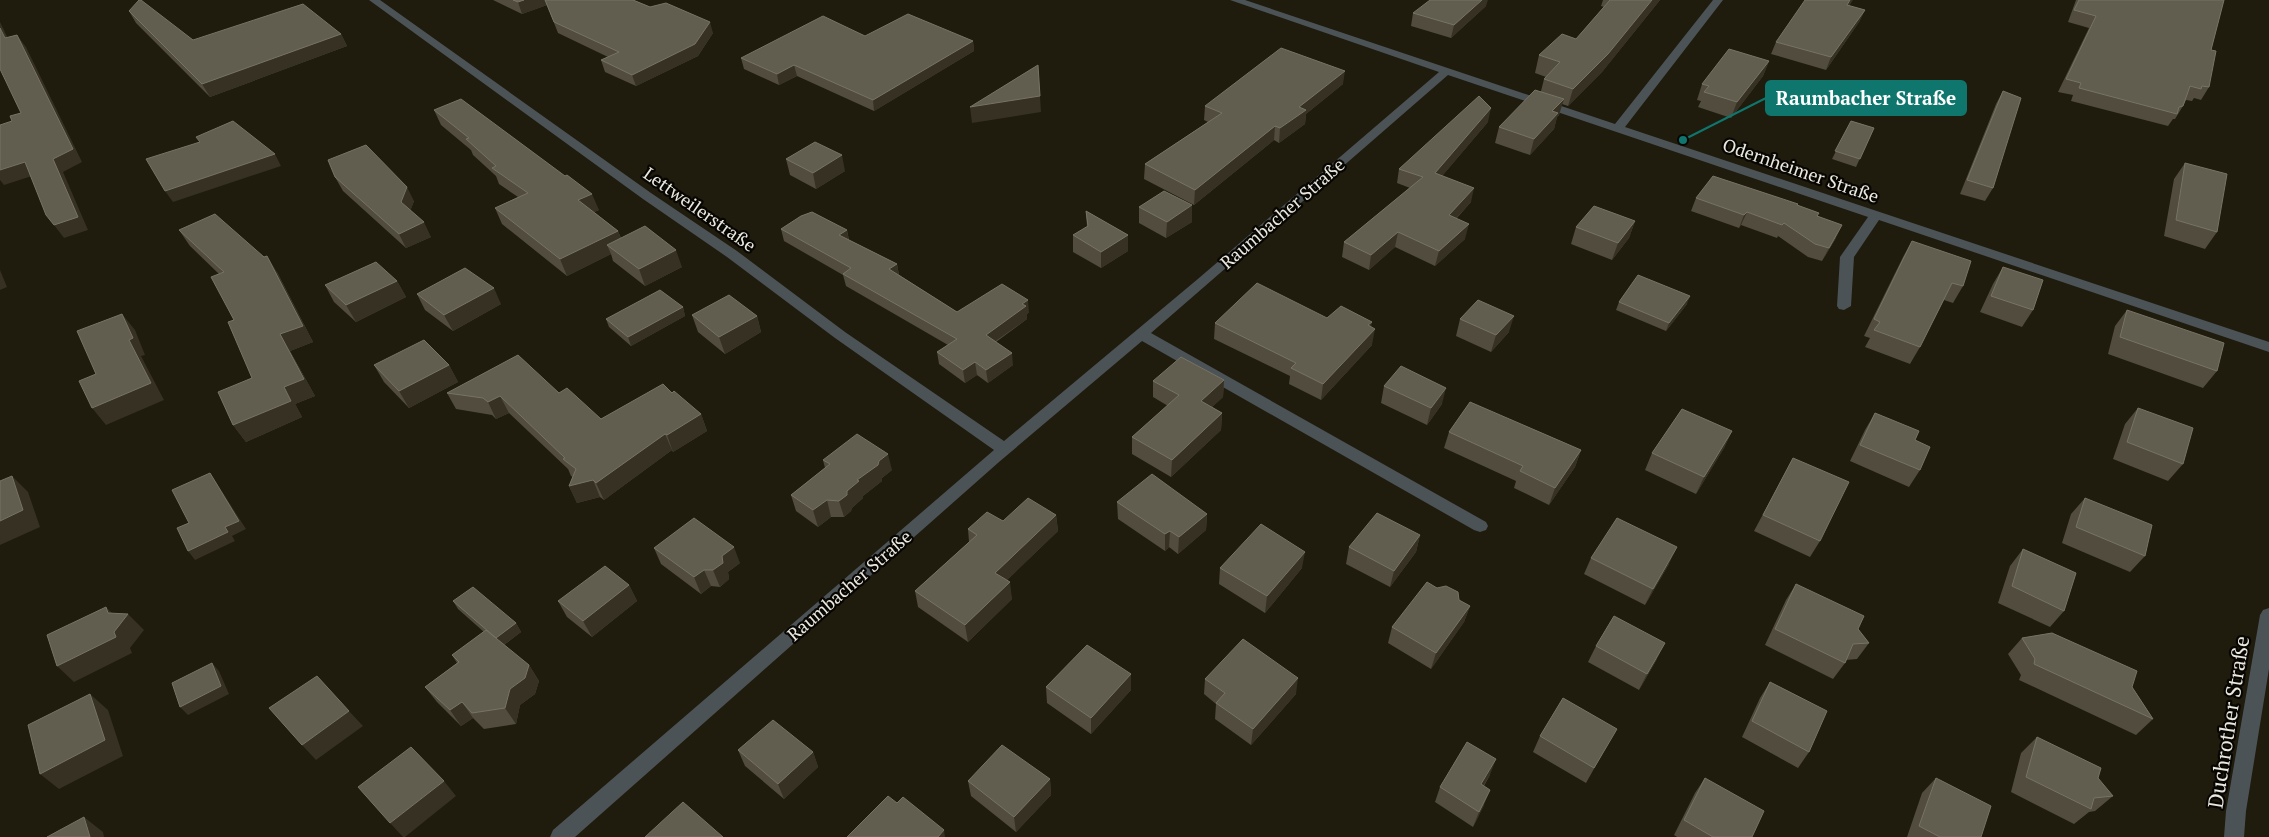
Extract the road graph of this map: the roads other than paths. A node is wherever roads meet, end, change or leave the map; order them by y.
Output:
1 (374, 0) edge
2 (1235, 0) edge
3 (1718, 0) edge
4 (1445, 72) junction
5 (1617, 129) junction
6 (1876, 215) junction
7 (1844, 306) dead end
8 (1141, 334) junction
9 (2269, 347) edge
10 (1004, 449) junction
11 (1480, 526) dead end
12 (2269, 615) edge
13 (560, 837) edge
14 (2234, 837) edge

1 - 10 street, Lettweilerstraße
2 - 4 street, Odernheimer Straße
3 - 5 street
4 - 5 street, Odernheimer Straße
4 - 8 street, Raumbacher Straße
5 - 6 street, Odernheimer Straße
6 - 7 street
6 - 9 street, Odernheimer Straße
8 - 10 street, Raumbacher Straße
8 - 11 street
10 - 13 street, Raumbacher Straße
12 - 14 street, Duchrother Straße

